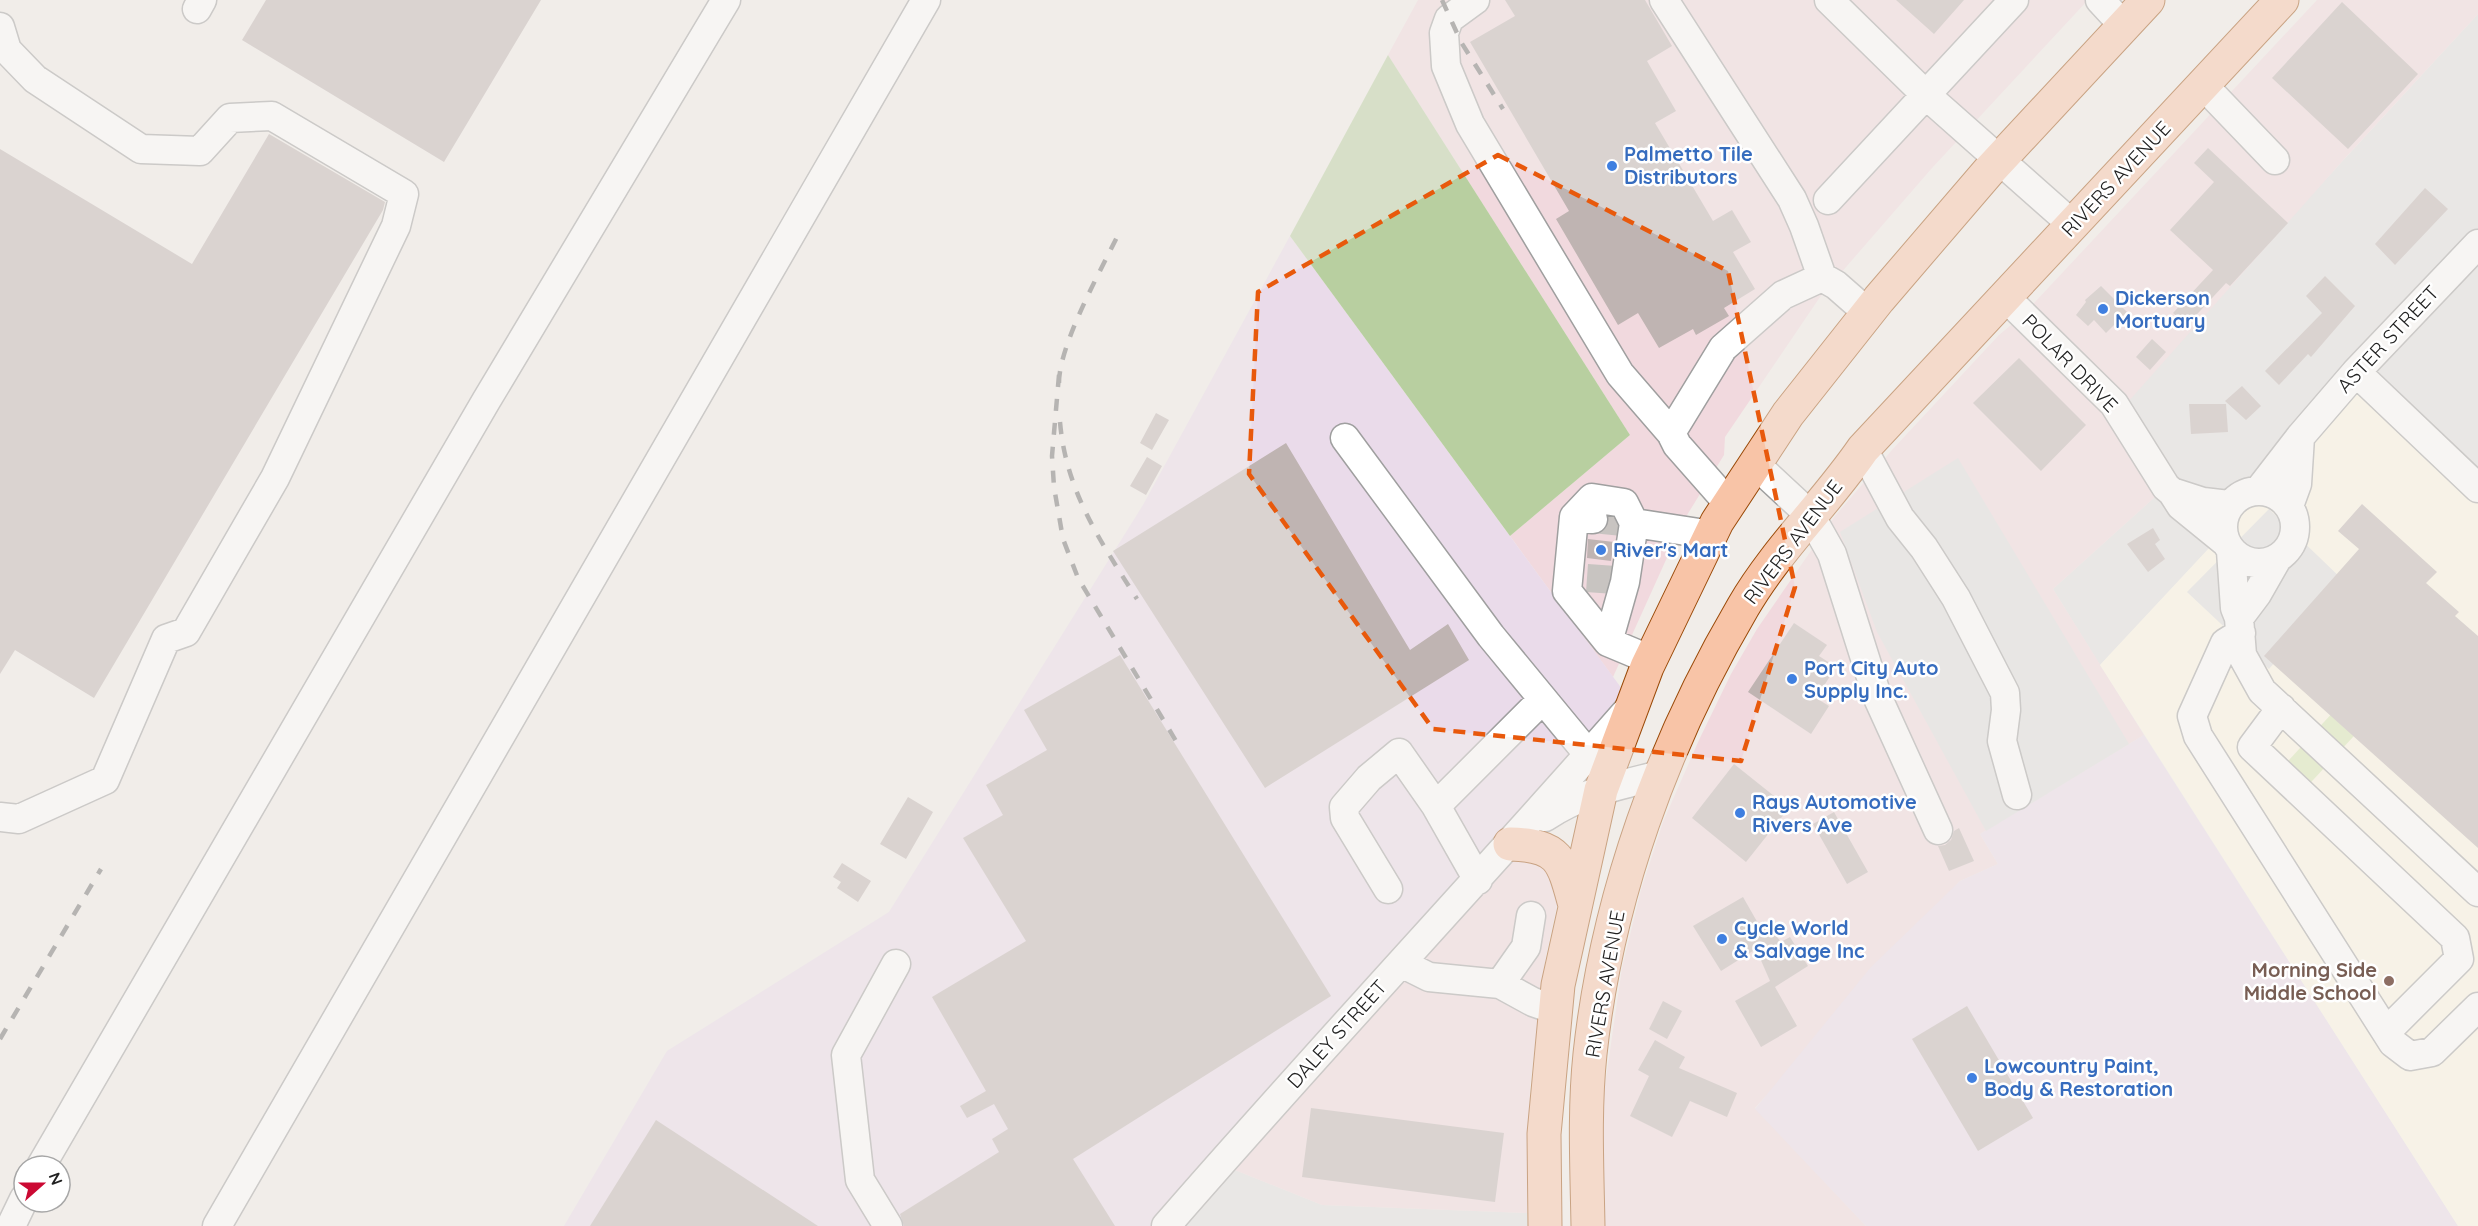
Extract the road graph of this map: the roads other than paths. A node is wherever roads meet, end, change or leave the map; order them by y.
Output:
1 (726, 0) edge
2 (926, 0) edge
3 (1475, 0) edge
4 (1664, 0) edge
5 (1829, 0) edge
6 (2014, 0) edge
7 (2100, 0) edge
8 (2148, 0) edge
9 (2254, 0) edge
10 (2282, 0) edge
11 (2124, 26) junction
12 (2, 42) edge
13 (2232, 53) junction
14 (2203, 85) junction
15 (1926, 95) junction
16 (2000, 159) junction
17 (2275, 160) dead end
18 (1828, 200) dead end
19 (2073, 225) junction
20 (2478, 244) edge
21 (1822, 277) junction
22 (2005, 297) junction
23 (1868, 313) junction
24 (2356, 372) junction
25 (1671, 433) junction
26 (2300, 436) junction
27 (1345, 438) dead end
28 (1863, 449) junction
29 (1755, 464) junction
30 (2478, 488) edge
31 (2259, 490) junction
32 (2172, 492) junction
33 (1729, 504) junction
34 (2229, 505) junction
35 (2289, 506) junction
36 (1810, 515) junction
37 (1628, 523) junction
38 (1712, 535) junction
39 (2228, 546) junction
40 (2277, 559) junction
41 (2240, 625) junction
42 (1608, 642) junction
43 (1651, 660) junction
44 (1542, 700) junction
45 (1633, 704) junction
46 (2281, 708) junction
47 (1589, 755) junction
48 (1660, 775) junction
49 (1601, 790) junction
50 (2017, 795) dead end
51 (1436, 806) junction
52 (0, 817) edge
53 (1938, 830) dead end
54 (1510, 844) junction
55 (1478, 880) junction
56 (1388, 889) dead end
57 (2478, 891) edge
58 (1575, 905) junction
59 (1531, 916) dead end
60 (1401, 963) junction
61 (896, 964) dead end
62 (1500, 984) junction
63 (2478, 1007) edge
64 (1556, 1010) junction
65 (2386, 1032) junction
66 (48, 1154) edge
67 (217, 1226) edge
68 (888, 1226) edge
69 (1166, 1226) edge
70 (1545, 1226) edge
71 (1588, 1226) edge

1 - 66 street
2 - 67 street
3 - 25 street
4 - 21 street
5 - 15 street
6 - 15 street
7 - 11 street
8 - 11 main road, RIVERS AVENUE
9 - 13 main road
10 - 13 main road, RIVERS AVENUE
11 - 16 main road, RIVERS AVENUE
12 - 52 street
13 - 14 main road, RIVERS AVENUE
14 - 17 street
14 - 19 main road, RIVERS AVENUE
15 - 16 street
15 - 18 street
16 - 19 street
16 - 23 main road, RIVERS AVENUE
19 - 22 main road, RIVERS AVENUE
20 - 24 street, ASTER STREET
21 - 23 street
21 - 25 street
22 - 28 main road, RIVERS AVENUE
22 - 32 street, POLAR DRIVE
23 - 29 main road, RIVERS AVENUE
24 - 26 street, ASTER STREET
24 - 30 street
25 - 33 street
26 - 31 street, ASTER STREET
26 - 35 street
27 - 44 street
28 - 36 main road, RIVERS AVENUE
28 - 50 street
29 - 33 main road, RIVERS AVENUE
29 - 36 street
31 - 34 street
31 - 35 street
32 - 34 street
32 - 39 street, POLAR DRIVE
33 - 38 main road, RIVERS AVENUE
34 - 39 street
35 - 40 street
36 - 48 main road, RIVERS AVENUE
36 - 53 street
37 - 38 street
37 - 42 street
37 - 42 street
38 - 43 main road, RIVERS AVENUE
39 - 40 street
39 - 41 street
40 - 41 street
41 - 46 street
41 - 65 street
42 - 43 street
43 - 45 main road, RIVERS AVENUE
44 - 47 street
44 - 51 street
45 - 47 street, DALEY STREET
45 - 49 main road, RIVERS AVENUE
46 - 57 street
46 - 65 street
47 - 54 street, DALEY STREET
48 - 49 street, DALEY STREET
48 - 71 main road, RIVERS AVENUE
49 - 54 street, DALEY STREET
49 - 58 main road, RIVERS AVENUE
51 - 55 street
51 - 56 street
54 - 55 street, DALEY STREET
54 - 58 main road
55 - 60 street, DALEY STREET
58 - 64 main road, RIVERS AVENUE
59 - 62 street
60 - 62 street
60 - 69 street, DALEY STREET
61 - 68 street
62 - 64 street
63 - 65 street
64 - 70 main road, RIVERS AVENUE

